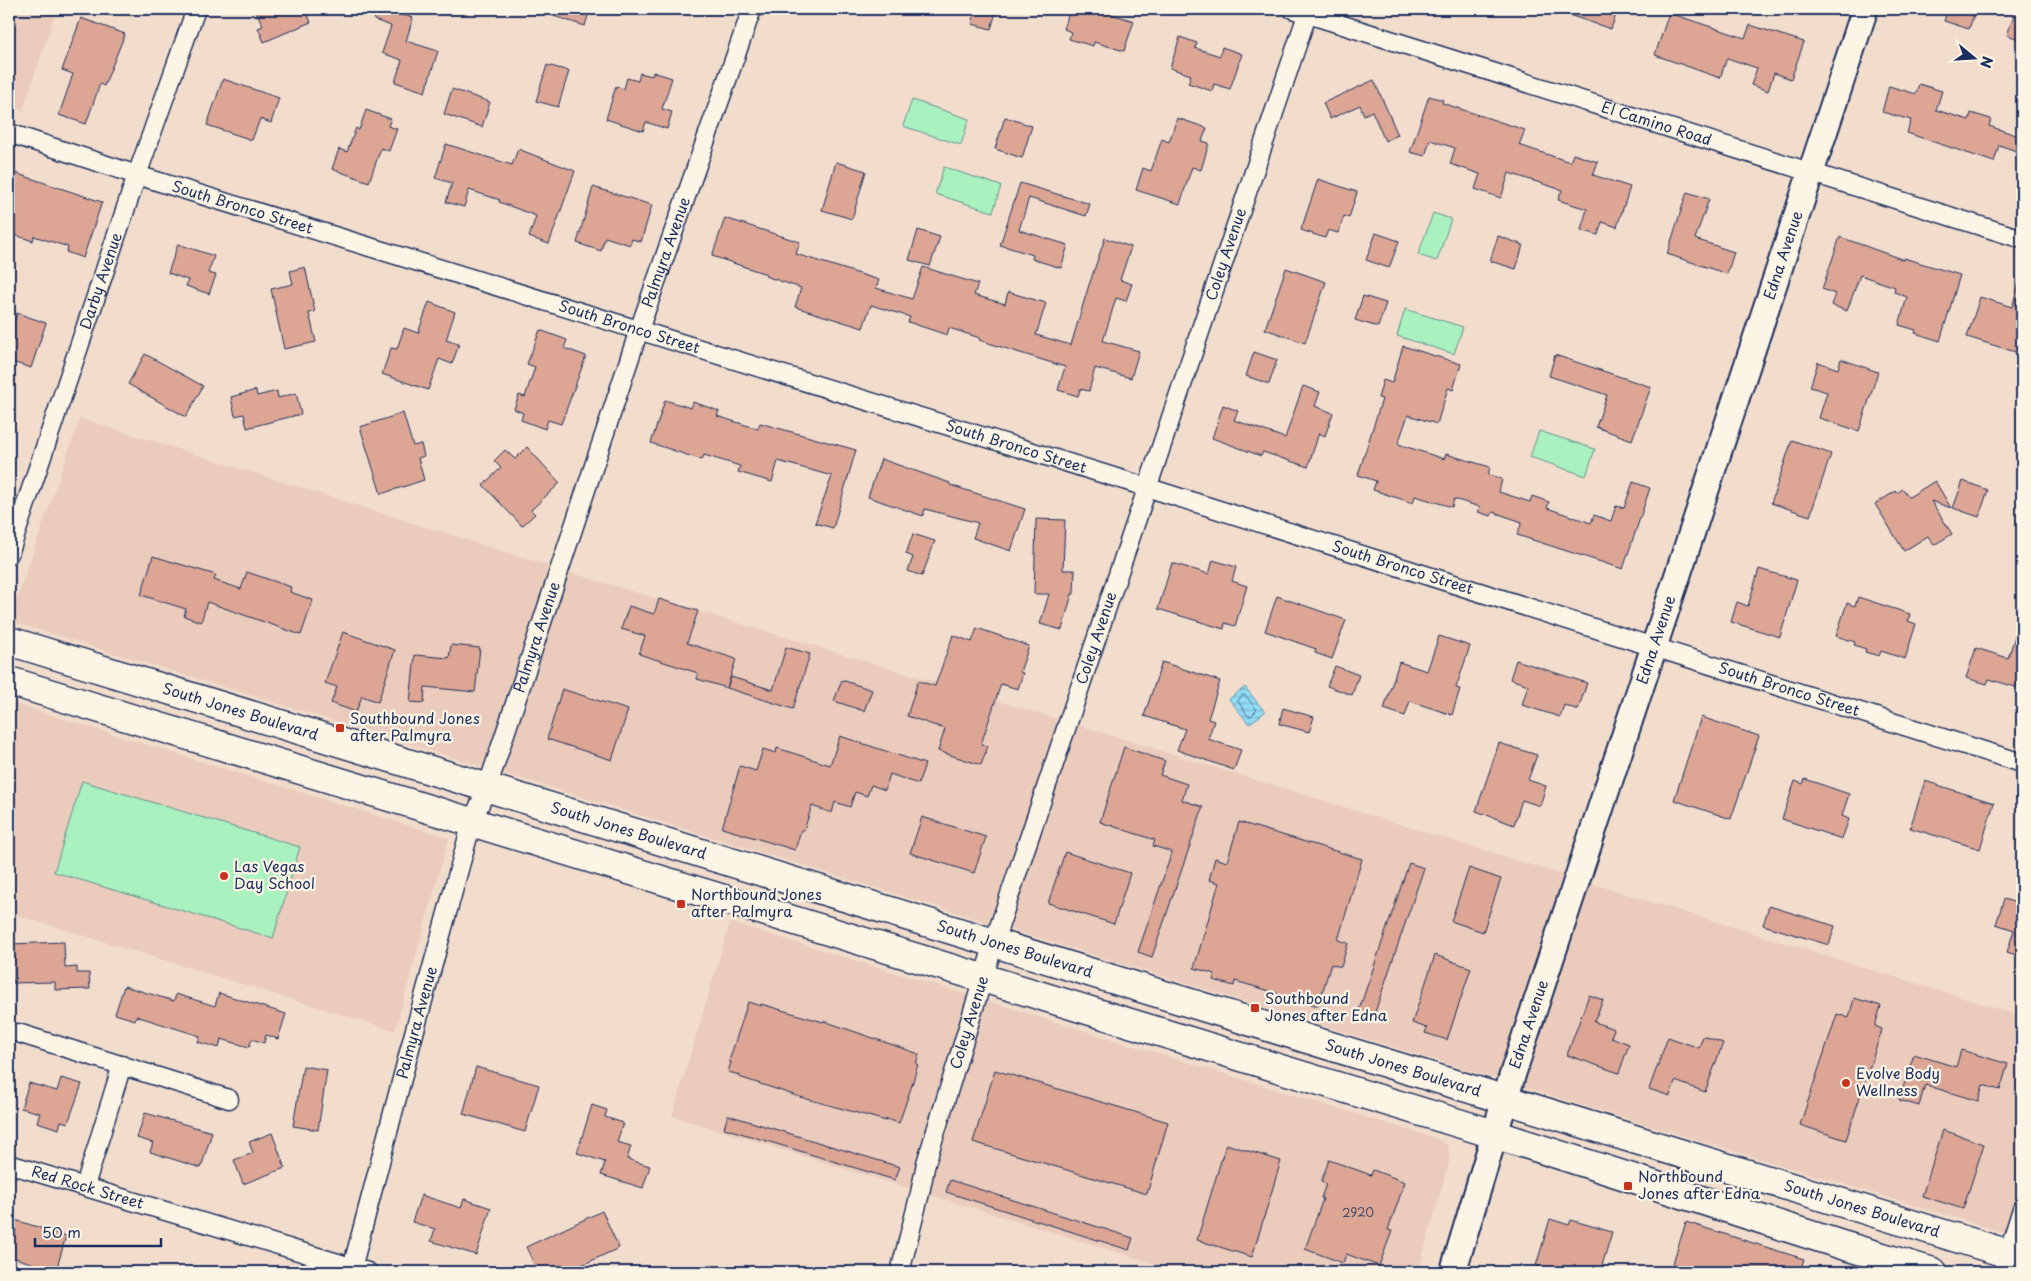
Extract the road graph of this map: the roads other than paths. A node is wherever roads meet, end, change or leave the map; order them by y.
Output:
1 (196, 9) edge
2 (752, 9) edge
3 (1865, 9) edge
4 (1303, 10) edge
5 (9, 133) edge
6 (1811, 172) junction
7 (137, 175) junction
8 (2022, 239) edge
9 (639, 330) junction
10 (1146, 487) junction
11 (9, 554) edge
12 (9, 641) edge
13 (1652, 648) junction
14 (9, 681) edge
15 (2022, 763) edge
16 (487, 788) junction
17 (472, 822) junction
18 (994, 943) junction
19 (982, 978) junction
20 (18, 1033) dead end
21 (122, 1065) junction
22 (229, 1099) dead end
23 (1504, 1100) junction
24 (1494, 1134) junction
25 (9, 1164) edge
26 (85, 1186) junction
27 (2022, 1209) edge
28 (2011, 1261) edge
29 (358, 1270) edge
30 (900, 1272) edge
31 (1453, 1272) edge
32 (1933, 1272) edge

1 - 7 street, Darby Avenue
2 - 9 street, Palmyra Avenue
3 - 6 street, Edna Avenue
4 - 6 street, El Camino Road
4 - 10 street, Coley Avenue
5 - 7 street, South Bronco Street
6 - 8 street, El Camino Road
6 - 13 street, Edna Avenue
7 - 9 street, South Bronco Street
7 - 11 street, Darby Avenue
9 - 10 street, South Bronco Street
9 - 16 street, Palmyra Avenue
10 - 13 street, South Bronco Street
10 - 18 street, Coley Avenue
12 - 16 main road, South Jones Boulevard
13 - 15 street, South Bronco Street
13 - 23 street, Edna Avenue
14 - 17 main road
16 - 17 street, Palmyra Avenue
16 - 18 main road, South Jones Boulevard
17 - 19 main road
17 - 29 street, Palmyra Avenue
18 - 19 street, Coley Avenue
18 - 23 main road, South Jones Boulevard
19 - 24 main road
19 - 30 street, Coley Avenue
20 - 21 street
21 - 22 street
21 - 26 street
23 - 24 street, Edna Avenue
23 - 28 main road, South Jones Boulevard
24 - 31 street, Edna Avenue
24 - 32 main road
25 - 26 street, Red Rock Street
26 - 29 street, Red Rock Street
27 - 28 street

